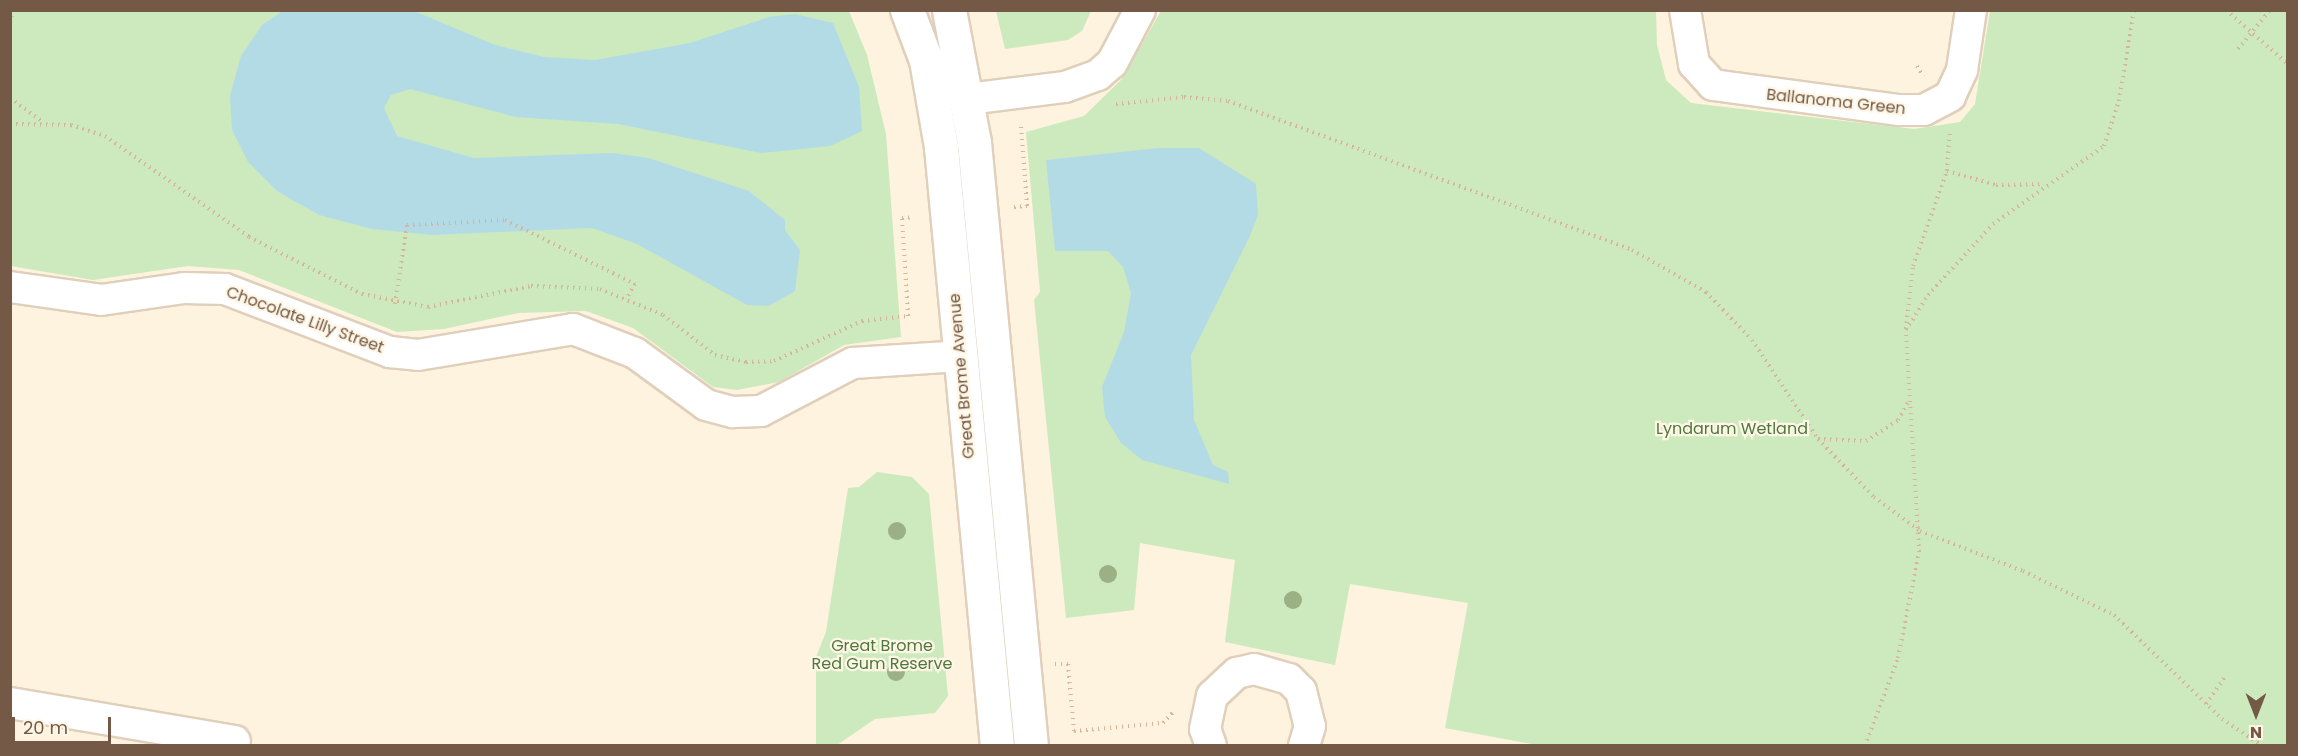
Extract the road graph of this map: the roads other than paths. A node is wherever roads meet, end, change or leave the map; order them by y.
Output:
1 (907, 10) edge
2 (949, 10) edge
3 (1140, 10) edge
4 (1685, 10) edge
5 (1971, 10) edge
6 (968, 99) junction
7 (935, 104) junction
8 (10, 286) edge
9 (993, 354) junction
10 (960, 356) junction
11 (10, 703) edge
12 (235, 741) dead end
13 (1310, 745) edge
14 (997, 746) edge
15 (1031, 746) edge
16 (1211, 746) edge

1 - 7 street, Great Brome Avenue
2 - 6 street, Great Brome Avenue
3 - 6 street
4 - 5 street, Ballanoma Green
6 - 7 street
6 - 9 street, Great Brome Avenue
7 - 10 street, Great Brome Avenue
8 - 10 street, Chocolate Lilly Street
9 - 10 street
9 - 15 street, Great Brome Avenue
10 - 14 street, Great Brome Avenue
11 - 12 street
13 - 16 street

